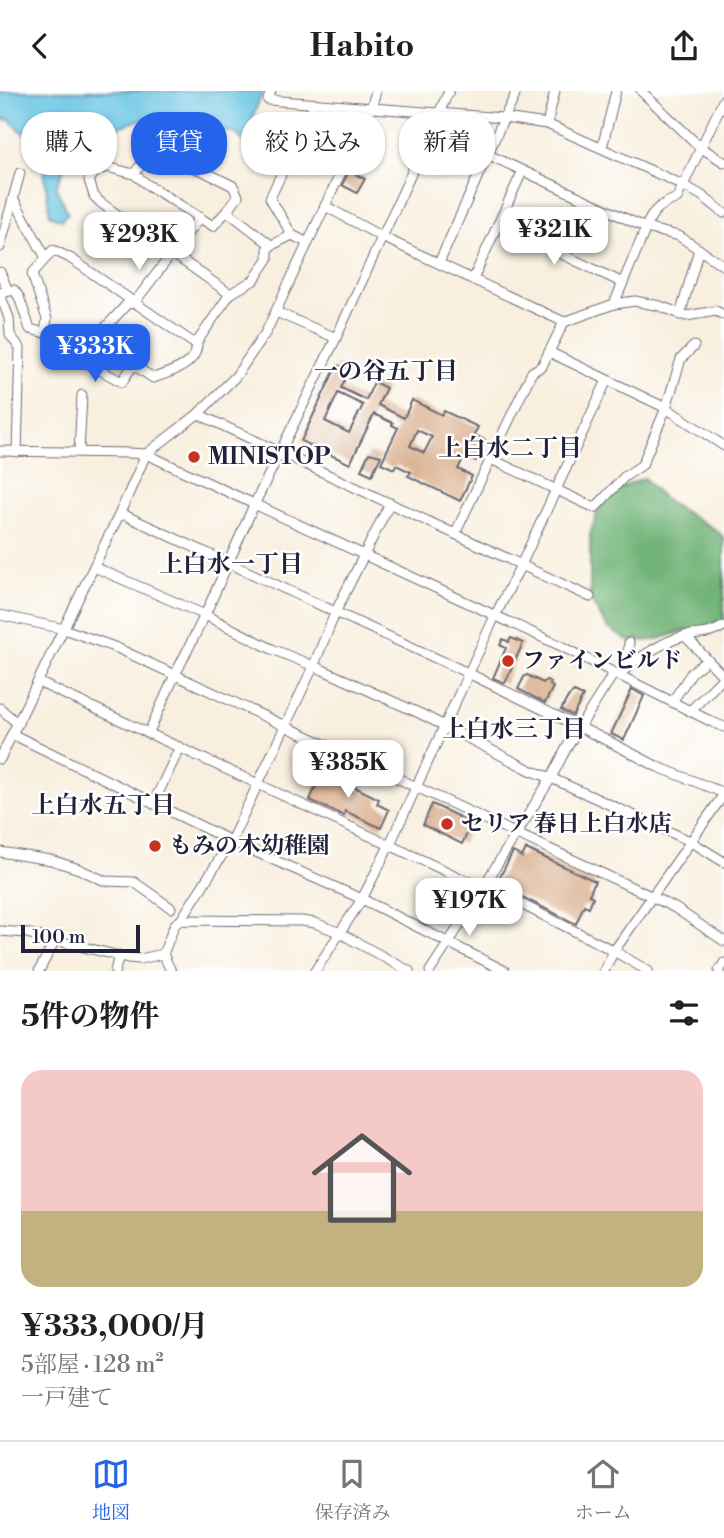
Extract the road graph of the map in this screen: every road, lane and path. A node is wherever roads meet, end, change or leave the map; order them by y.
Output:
1 (271, 91) edge
2 (376, 91) edge
3 (449, 91) edge
4 (516, 91) edge
5 (555, 91) edge
6 (616, 91) edge
7 (642, 91) edge
8 (717, 91) edge
9 (724, 99) edge
10 (314, 103) junction
11 (371, 108) junction
12 (426, 112) edge
13 (440, 112) edge
14 (495, 116) edge
15 (505, 117) junction
16 (547, 124) junction
17 (495, 141) edge
18 (700, 147) junction
19 (602, 148) junction
20 (495, 158) edge
21 (724, 162) edge
22 (522, 171) junction
23 (20, 173) dead end
24 (131, 173) edge
25 (135, 175) edge
26 (211, 175) edge
27 (411, 175) edge
28 (480, 175) edge
29 (683, 185) junction
30 (13, 198) junction
31 (325, 206) junction
32 (227, 211) junction
33 (724, 213) edge
34 (200, 217) junction
35 (498, 224) junction
36 (646, 228) junction
37 (292, 235) junction
38 (382, 237) junction
39 (308, 243) junction
40 (271, 245) junction
41 (0, 247) edge
42 (699, 249) junction
43 (172, 254) junction
44 (46, 258) junction
45 (439, 263) junction
46 (724, 266) edge
47 (0, 272) edge
48 (473, 279) junction
49 (623, 283) junction
50 (3, 293) edge
51 (230, 294) junction
52 (134, 303) junction
53 (614, 304) junction
54 (276, 312) junction
55 (680, 315) junction
56 (724, 315) edge
57 (564, 322) junction
58 (50, 333) junction
59 (336, 338) junction
60 (94, 339) junction
61 (197, 342) junction
62 (694, 346) dead end
63 (549, 352) junction
64 (133, 365) junction
65 (607, 380) junction
66 (82, 395) dead end
67 (666, 408) junction
68 (198, 414) junction
69 (724, 446) edge
70 (0, 451) edge
71 (17, 452) junction
72 (79, 452) junction
73 (281, 452) junction
74 (146, 454) junction
75 (491, 459) junction
76 (556, 490) junction
77 (390, 503) junction
78 (254, 505) junction
79 (120, 513) junction
80 (455, 534) junction
81 (364, 556) junction
82 (229, 563) junction
83 (521, 565) junction
84 (93, 567) junction
85 (590, 597) dead end
86 (336, 611) junction
87 (0, 615) edge
88 (205, 615) junction
89 (495, 615) junction
90 (724, 626) edge
91 (64, 629) junction
92 (685, 636) junction
93 (629, 643) dead end
94 (708, 660) junction
95 (313, 667) junction
96 (626, 668) junction
97 (468, 673) junction
98 (175, 675) junction
99 (617, 675) junction
100 (38, 681) junction
101 (672, 702) junction
102 (0, 708) edge
103 (690, 711) junction
104 (18, 724) junction
105 (285, 725) junction
106 (444, 726) junction
107 (580, 727) junction
108 (724, 727) edge
109 (12, 734) junction
110 (148, 734) junction
111 (180, 747) junction
112 (0, 759) edge
113 (551, 778) junction
114 (259, 784) junction
115 (416, 786) junction
116 (724, 794) edge
117 (153, 804) junction
118 (517, 833) junction
119 (231, 841) junction
120 (690, 841) junction
121 (390, 844) junction
122 (0, 852) edge
123 (724, 862) edge
124 (483, 888) junction
125 (653, 897) junction
126 (362, 899) junction
127 (172, 908) dead end
128 (181, 920) junction
129 (0, 931) edge
130 (340, 933) junction
131 (55, 940) junction
132 (724, 941) edge
133 (449, 942) junction
134 (614, 951) junction
135 (163, 954) junction
136 (119, 955) junction
137 (724, 963) edge
138 (39, 971) edge
139 (115, 971) edge
140 (171, 971) edge
141 (314, 971) edge
142 (409, 971) edge
143 (430, 971) edge
144 (505, 971) edge
145 (604, 971) edge
146 (648, 971) edge
147 (719, 971) edge

1 - 10 street
2 - 11 street
3 - 13 street
4 - 15 street
5 - 16 street
6 - 19 street
7 - 18 street
8 - 9 street
9 - 18 street
10 - 11 street
10 - 37 street
11 - 12 street
11 - 31 street
14 - 15 street
15 - 16 street
15 - 17 street
16 - 19 street
18 - 21 street
18 - 29 street
19 - 29 street
20 - 22 street
22 - 35 street
22 - 36 street
23 - 30 street
24 - 43 street
25 - 34 street
26 - 32 street
27 - 38 street
28 - 45 street
29 - 33 street
29 - 36 street
30 - 41 street
30 - 44 street
31 - 38 street
31 - 39 street
32 - 34 street
32 - 40 street
34 - 43 street
35 - 48 street
35 - 49 street
36 - 42 street
36 - 49 street
37 - 39 street
37 - 40 street
38 - 45 street
38 - 59 street
39 - 54 street
40 - 51 street
42 - 46 street
42 - 55 street
43 - 51 street
43 - 52 street
44 - 52 street
44 - 58 street
45 - 48 street
47 - 50 street
48 - 57 street
49 - 53 street
50 - 58 street
50 - 71 street
51 - 61 street
52 - 60 street
52 - 61 street
53 - 55 street
53 - 57 street
54 - 59 street
54 - 68 street
55 - 56 street
57 - 63 street
58 - 60 street
58 - 64 street
59 - 73 street
60 - 64 street
61 - 64 street
62 - 67 street
63 - 65 street
63 - 75 street
65 - 67 street
65 - 76 street
66 - 72 street
67 - 69 street
67 - 76 street
68 - 73 street
68 - 74 street
70 - 71 street
71 - 72 street
72 - 74 street
73 - 77 street
73 - 78 street
74 - 78 street
74 - 79 street
75 - 76 street
75 - 80 street
76 - 83 street
77 - 80 street
77 - 81 street
78 - 81 street
78 - 82 street
79 - 82 street
79 - 84 street
80 - 83 street
81 - 86 street
81 - 89 street
82 - 86 street
82 - 88 street
83 - 85 street
83 - 89 street
84 - 88 street
84 - 91 street
86 - 95 street
86 - 97 street
87 - 91 street
88 - 95 street
88 - 98 street
89 - 97 street
89 - 99 street
90 - 92 street
91 - 98 street
91 - 100 street
92 - 94 street
92 - 96 street
93 - 96 street
94 - 101 street
94 - 103 street
95 - 105 street
95 - 106 street
96 - 99 street
97 - 106 street
97 - 107 street
98 - 105 street
98 - 110 street
99 - 101 street
99 - 107 street
100 - 104 street
100 - 110 street
101 - 103 street
102 - 104 street
103 - 108 street
104 - 109 street
105 - 114 street
105 - 115 street
106 - 113 street
106 - 115 street
107 - 113 street
107 - 116 street
109 - 112 street
109 - 117 street
110 - 111 street
111 - 114 street
111 - 117 street
113 - 118 street
113 - 120 street
114 - 119 street
114 - 121 street
115 - 118 street
115 - 121 street
116 - 120 street
117 - 119 street
118 - 124 street
118 - 125 street
119 - 126 street
119 - 128 street
120 - 123 street
120 - 125 street
121 - 124 street
121 - 126 street
122 - 127 street
124 - 133 street
124 - 134 street
125 - 132 street
125 - 134 street
126 - 130 street
126 - 133 street
128 - 130 street
128 - 135 street
129 - 131 street
130 - 141 street
130 - 142 street
131 - 136 street
131 - 138 street
133 - 143 street
133 - 144 street
134 - 145 street
134 - 146 street
135 - 136 street
135 - 140 street
136 - 139 street
137 - 147 street

